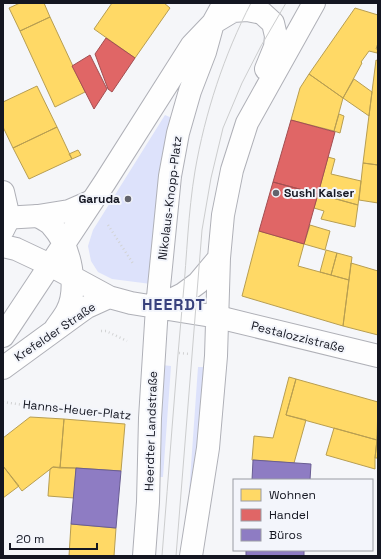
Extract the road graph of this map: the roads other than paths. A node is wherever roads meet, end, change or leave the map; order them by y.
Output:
1 (224, 3) edge
2 (314, 3) edge
3 (213, 23) junction
4 (247, 122) junction
5 (3, 192) edge
6 (92, 201) junction
7 (38, 216) junction
8 (5, 222) edge
9 (65, 244) junction
10 (3, 246) edge
11 (219, 258) junction
12 (50, 266) junction
13 (73, 278) junction
14 (109, 297) junction
15 (158, 307) junction
16 (218, 317) junction
17 (55, 329) junction
18 (3, 336) edge
19 (378, 356) edge
20 (3, 368) edge
21 (144, 556) edge
22 (191, 556) edge

1 - 3 main road, Nikolaus-Knopp-Platz
2 - 4 main road
3 - 4 main road
3 - 6 main road, Nikolaus-Knopp-Platz
3 - 15 main road, Nikolaus-Knopp-Platz
4 - 11 main road
5 - 8 main road
6 - 7 main road
6 - 9 main road, Nikolaus-Knopp-Platz
6 - 14 main road, Nikolaus-Knopp-Platz
7 - 8 main road
7 - 9 main road
9 - 12 main road, Nikolaus-Knopp-Platz
9 - 13 main road
10 - 12 main road
11 - 15 main road
11 - 16 main road
12 - 13 main road, Nikolaus-Knopp-Platz
12 - 18 main road
13 - 14 main road, Nikolaus-Knopp-Platz
13 - 17 main road
14 - 15 main road, Nikolaus-Knopp-Platz
14 - 17 main road, Krefelder Straße
15 - 16 main road, Nikolaus-Knopp-Platz
15 - 21 main road, Heerdter Landstraße
16 - 19 main road, Pestalozzistraße
16 - 22 main road
17 - 20 main road, Krefelder Straße

